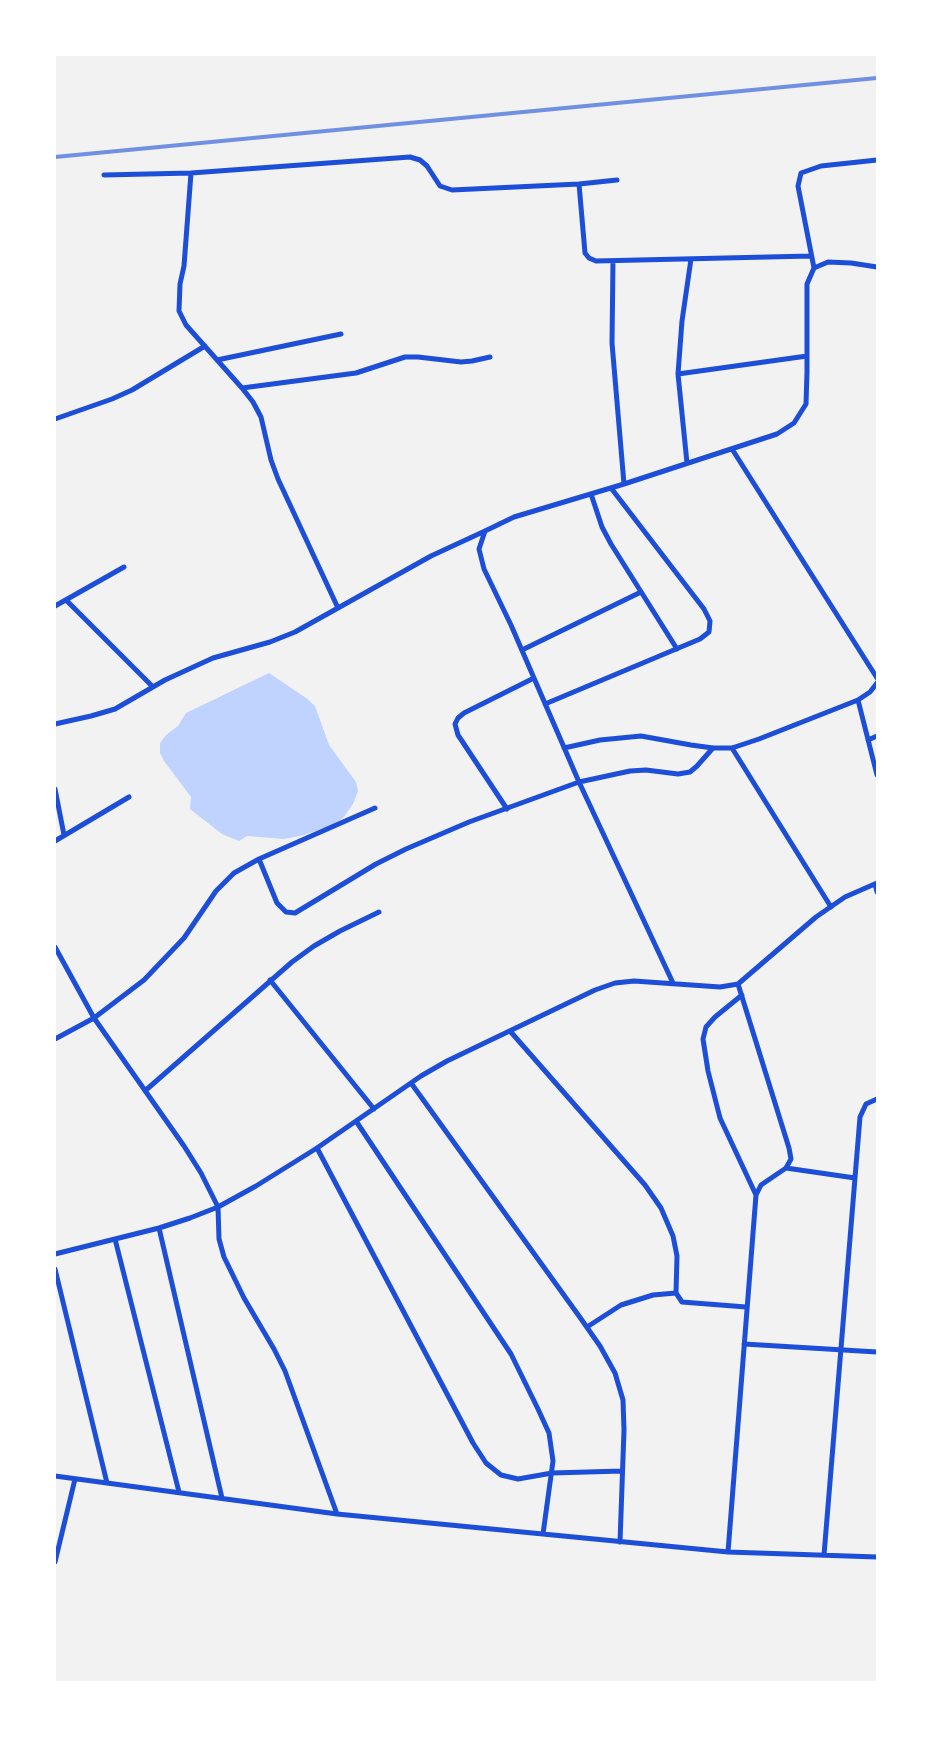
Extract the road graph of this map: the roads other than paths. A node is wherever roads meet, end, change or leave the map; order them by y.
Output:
1 (877, 160) edge
2 (191, 172) junction
3 (104, 175) dead end
4 (617, 180) dead end
5 (579, 184) junction
6 (811, 256) junction
7 (691, 259) junction
8 (613, 260) junction
9 (814, 268) junction
10 (877, 268) edge
11 (341, 334) dead end
12 (205, 346) junction
13 (808, 356) junction
14 (490, 357) dead end
15 (218, 360) junction
16 (678, 374) junction
17 (242, 388) junction
18 (55, 419) edge
19 (732, 449) junction
20 (687, 463) junction
21 (624, 484) junction
22 (611, 488) junction
23 (591, 494) junction
24 (485, 531) junction
25 (124, 567) dead end
26 (641, 592) junction
27 (66, 600) junction
28 (55, 606) edge
29 (338, 608) junction
30 (677, 649) junction
31 (522, 650) junction
32 (534, 678) junction
33 (877, 678) edge
34 (877, 684) edge
35 (153, 687) junction
36 (858, 700) junction
37 (545, 704) junction
38 (55, 724) edge
39 (877, 736) edge
40 (868, 740) junction
41 (564, 748) junction
42 (713, 748) junction
43 (732, 748) junction
44 (877, 775) edge
45 (579, 782) junction
46 (55, 789) edge
47 (129, 797) dead end
48 (375, 808) dead end
49 (507, 809) junction
50 (64, 836) junction
51 (55, 841) edge
52 (259, 859) junction
53 (876, 883) edge
54 (877, 892) edge
55 (831, 907) junction
56 (378, 912) dead end
57 (55, 948) edge
58 (270, 980) junction
59 (673, 983) junction
60 (738, 984) junction
61 (742, 995) junction
62 (94, 1018) junction
63 (510, 1031) junction
64 (55, 1039) edge
65 (411, 1083) junction
66 (146, 1090) junction
67 (877, 1099) edge
68 (374, 1109) junction
69 (356, 1121) junction
70 (317, 1148) junction
71 (786, 1168) junction
72 (855, 1178) junction
73 (756, 1195) junction
74 (218, 1206) junction
75 (158, 1228) junction
76 (115, 1239) junction
77 (55, 1254) edge
78 (55, 1269) edge
79 (676, 1293) junction
80 (746, 1307) junction
81 (587, 1327) junction
82 (744, 1344) junction
83 (840, 1350) junction
84 (877, 1352) edge
85 (622, 1471) junction
86 (552, 1473) junction
87 (55, 1476) edge
88 (75, 1479) junction
89 (108, 1483) junction
90 (179, 1492) junction
91 (222, 1498) junction
92 (337, 1514) junction
93 (543, 1534) junction
94 (620, 1542) junction
95 (728, 1552) junction
96 (824, 1555) junction
97 (877, 1557) edge
98 (55, 1562) edge

1 - 6 street
2 - 3 street
2 - 5 street
2 - 12 street
4 - 5 street
5 - 8 street
6 - 7 street
6 - 9 street
7 - 8 street
7 - 16 street
8 - 21 street
9 - 10 street
9 - 13 street
11 - 15 street
12 - 15 street
12 - 18 street
13 - 16 street
13 - 19 street
14 - 17 street
15 - 17 street
16 - 20 street
17 - 29 street
19 - 20 street
19 - 33 street
20 - 21 street
21 - 22 street
22 - 23 street
22 - 30 street
23 - 24 street
23 - 26 street
24 - 29 street
24 - 31 street
25 - 27 street
26 - 30 street
26 - 31 street
27 - 28 street
27 - 35 street
29 - 35 street
30 - 37 street
31 - 32 street
32 - 37 street
32 - 49 street
34 - 36 street
35 - 38 street
36 - 40 street
36 - 43 street
37 - 41 street
39 - 40 street
40 - 44 street
41 - 42 street
41 - 45 street
42 - 43 street
42 - 45 street
43 - 55 street
45 - 49 street
45 - 59 street
46 - 50 street
47 - 50 street
48 - 52 street
49 - 52 street
50 - 51 street
52 - 62 street
53 - 54 street
53 - 55 street
55 - 60 street
56 - 58 street
57 - 62 street
58 - 66 street
58 - 68 street
59 - 60 street
59 - 63 street
60 - 61 street
61 - 71 street
61 - 73 street
62 - 64 street
62 - 66 street
63 - 65 street
63 - 79 street
65 - 68 street
65 - 81 street
66 - 74 street
67 - 72 street
68 - 69 street
69 - 70 street
69 - 86 street
70 - 74 street
70 - 86 street
71 - 72 street
71 - 73 street
72 - 83 street
73 - 80 street
74 - 75 street
74 - 92 street
75 - 76 street
75 - 91 street
76 - 77 street
76 - 90 street
78 - 89 street
79 - 80 street
79 - 81 street
80 - 82 street
81 - 85 street
82 - 83 street
82 - 95 street
83 - 84 street
83 - 96 street
85 - 86 street
85 - 94 street
86 - 93 street
87 - 88 street
88 - 89 street
88 - 98 street
89 - 90 street
90 - 91 street
91 - 92 street
92 - 93 street
93 - 94 street
94 - 95 street
95 - 96 street
96 - 97 street

